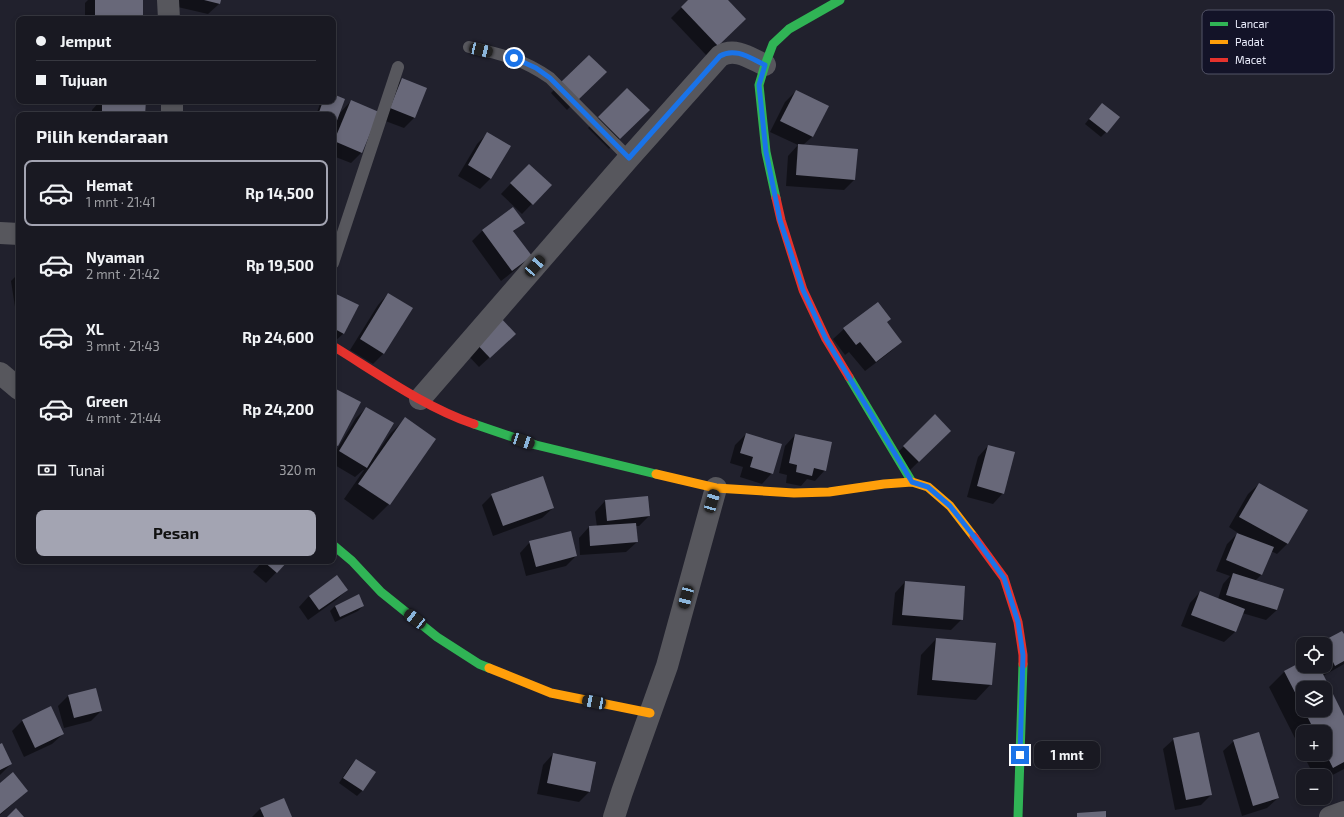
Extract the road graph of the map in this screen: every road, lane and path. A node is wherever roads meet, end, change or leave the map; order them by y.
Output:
1 (168, 0) edge
2 (840, 0) edge
3 (169, 16) edge
4 (469, 47) dead end
5 (765, 65) junction
6 (398, 67) dead end
7 (629, 158) junction
8 (0, 233) edge
9 (16, 234) edge
10 (336, 253) edge
11 (336, 348) edge
12 (0, 373) edge
13 (16, 386) edge
14 (420, 399) junction
15 (912, 482) junction
16 (716, 488) junction
17 (336, 548) edge
18 (650, 713) junction
19 (1344, 812) edge
20 (614, 817) edge
21 (1018, 817) edge
22 (1330, 817) edge

1 - 3 street
2 - 5 street
4 - 7 lane
5 - 7 street
5 - 15 street
6 - 10 lane
7 - 14 street
8 - 9 street
11 - 14 street
12 - 13 street
14 - 16 street
15 - 16 street
15 - 21 street
16 - 18 street
17 - 18 street
18 - 20 street
19 - 22 street

